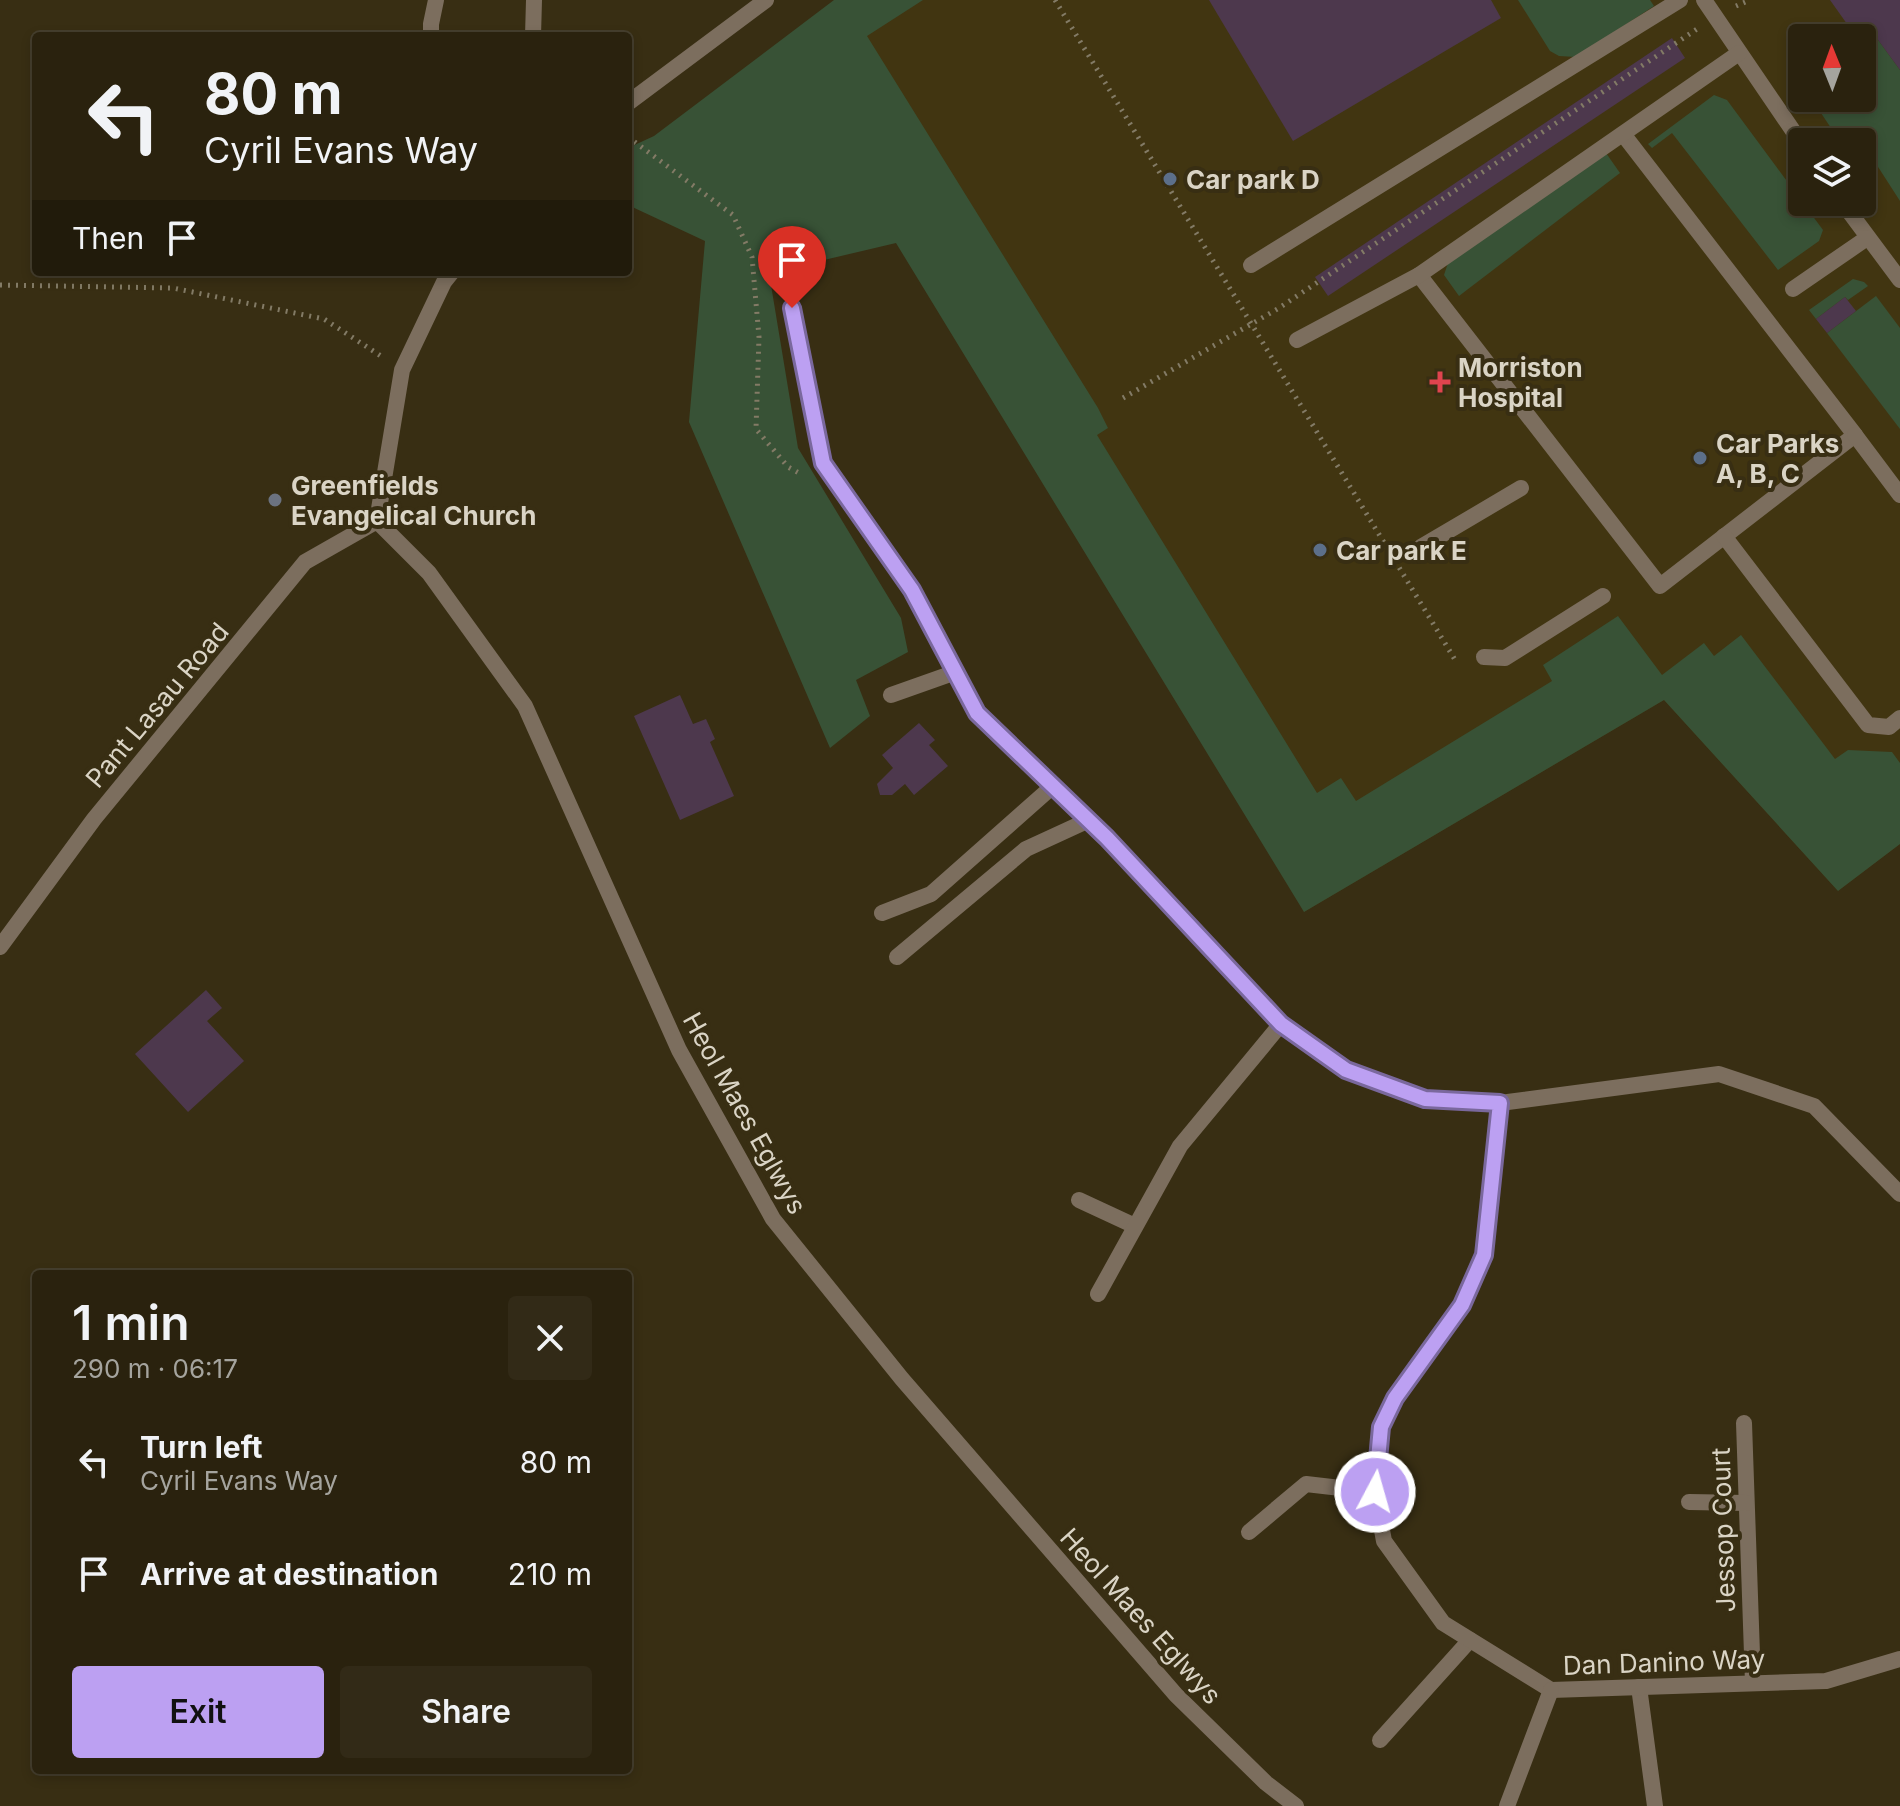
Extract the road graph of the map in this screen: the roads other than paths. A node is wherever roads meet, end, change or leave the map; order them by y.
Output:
1 (436, 0) edge
2 (534, 0) edge
3 (766, 0) edge
4 (1680, 0) edge
5 (1704, 0) edge
6 (432, 32) edge
7 (533, 32) edge
8 (1739, 53) junction
9 (632, 100) edge
10 (1791, 128) edge
11 (1623, 134) junction
12 (1852, 216) edge
13 (1867, 238) junction
14 (1251, 265) dead end
15 (1419, 275) junction
16 (449, 276) edge
17 (1900, 280) edge
18 (1793, 289) dead end
19 (792, 308) dead end
20 (1297, 340) dead end
21 (1855, 435) junction
22 (1521, 488) dead end
23 (1900, 495) edge
24 (377, 521) junction
25 (1724, 536) junction
26 (1421, 547) dead end
27 (1603, 596) dead end
28 (1484, 657) dead end
29 (956, 672) junction
30 (891, 695) dead end
31 (1900, 718) edge
32 (1053, 786) junction
33 (1089, 820) junction
34 (882, 913) dead end
35 (0, 947) edge
36 (897, 957) dead end
37 (1281, 1024) junction
38 (1500, 1103) junction
39 (1900, 1194) edge
40 (1079, 1200) dead end
41 (1135, 1226) junction
42 (1098, 1294) dead end
43 (1744, 1423) dead end
44 (1375, 1492) junction
45 (1689, 1502) dead end
46 (1746, 1503) junction
47 (1249, 1532) dead end
48 (1470, 1640) junction
49 (1900, 1659) edge
50 (1753, 1683) junction
51 (1639, 1687) junction
52 (1551, 1690) junction
53 (1380, 1740) dead end
54 (1296, 1806) edge
55 (1507, 1806) edge
56 (1655, 1806) edge

1 - 6 street
2 - 7 street
3 - 9 street
4 - 14 street
5 - 8 street
8 - 10 street
8 - 11 street
11 - 15 street
11 - 21 street
12 - 13 street
13 - 17 street
13 - 18 street
15 - 20 street
15 - 25 street
16 - 24 street
19 - 29 street
21 - 23 street
21 - 25 street
22 - 26 street
24 - 35 street, Pant Lasau Road
24 - 54 street, Heol Maes Eglwys
25 - 31 street
27 - 28 street
29 - 30 street
29 - 32 street
32 - 33 street
32 - 34 street
33 - 36 street
33 - 37 street
37 - 38 street
37 - 41 street
38 - 39 street
38 - 44 street
40 - 41 street
41 - 42 street
43 - 46 street, Jessop Court
44 - 47 street
44 - 48 street
45 - 46 street
46 - 50 street, Jessop Court
48 - 52 street
48 - 53 street
49 - 50 street, Dan Danino Way
50 - 51 street, Dan Danino Way
51 - 52 street, Dan Danino Way
51 - 56 street
52 - 55 street, Dan Danino Way

